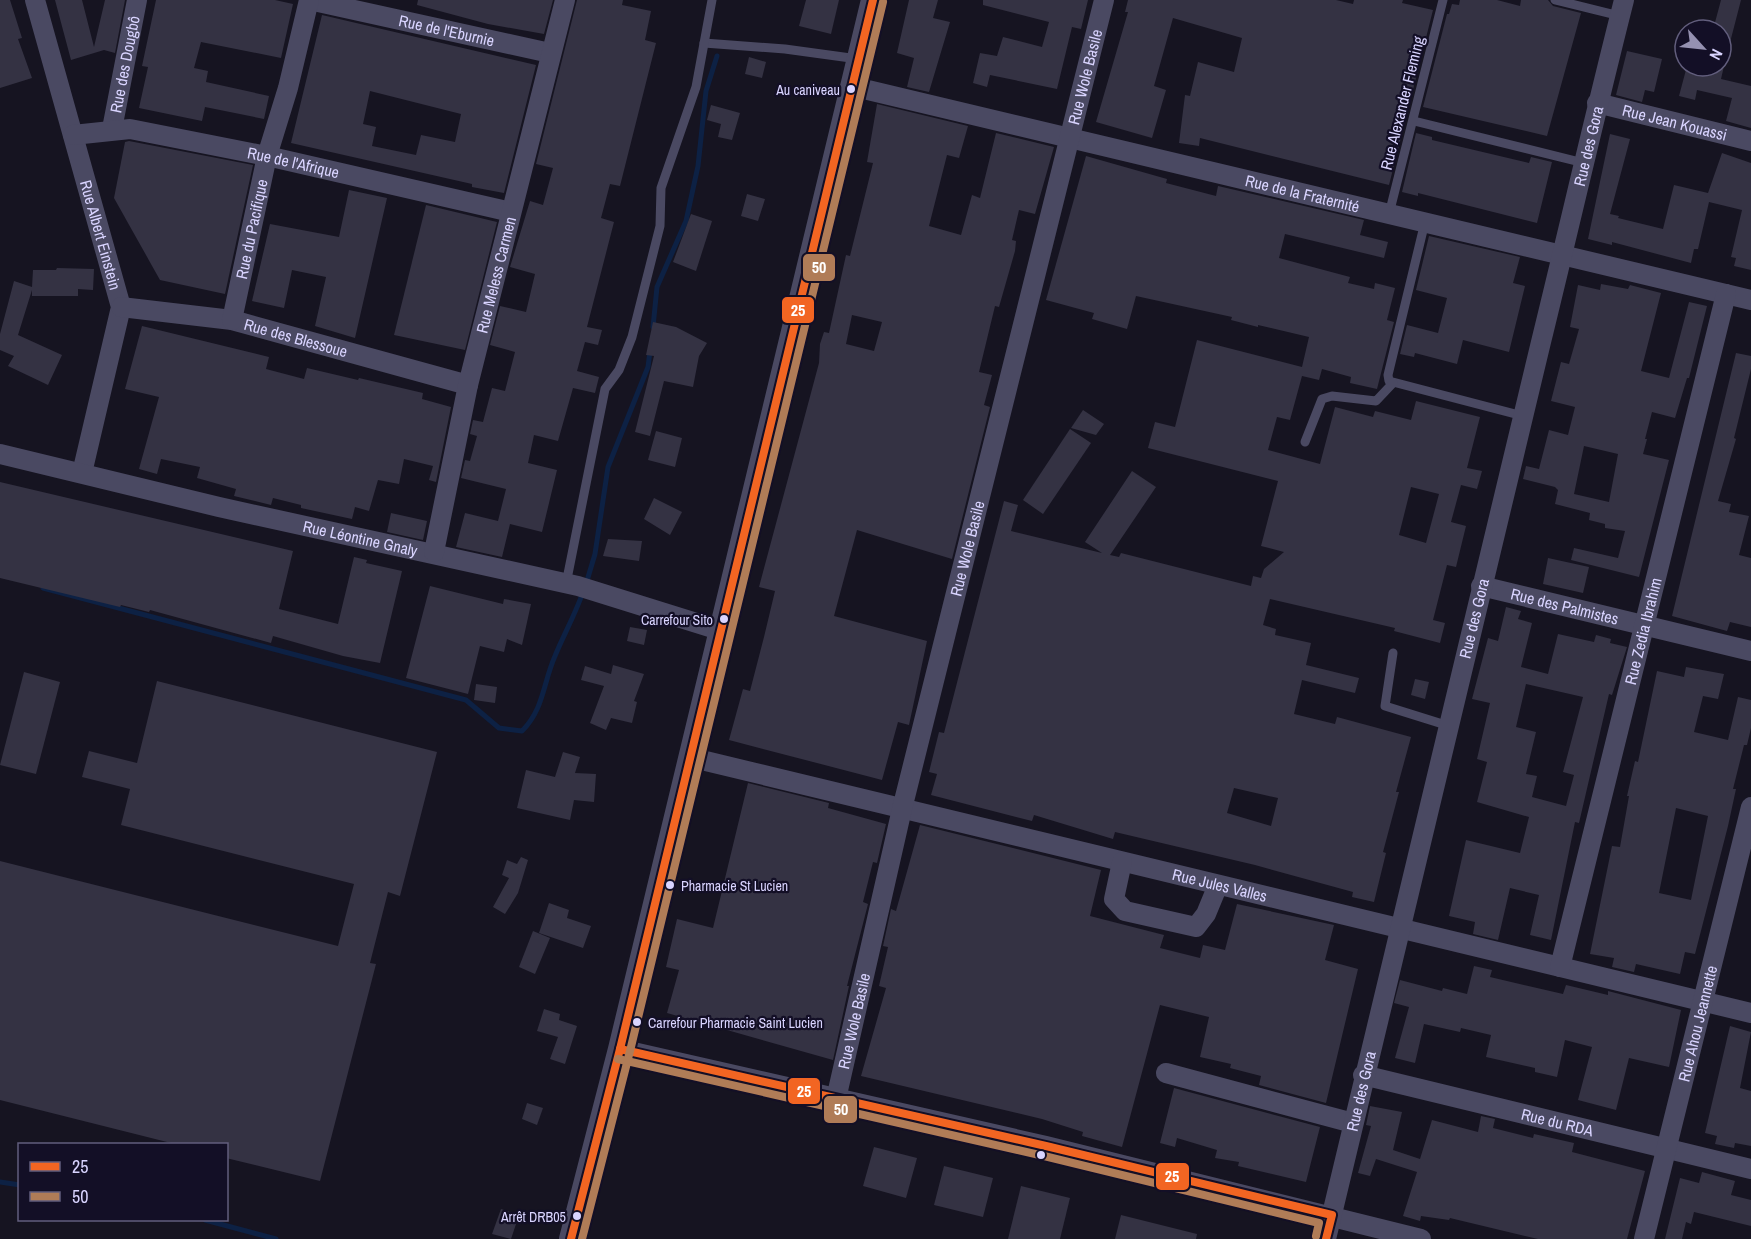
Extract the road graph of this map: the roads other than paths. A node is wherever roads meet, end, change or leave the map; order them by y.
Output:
1 (35, 0) edge
2 (137, 0) edge
3 (309, 0) edge
4 (565, 0) edge
5 (712, 0) edge
6 (873, 0) edge
7 (1104, 0) edge
8 (1443, 0) edge
9 (1555, 0) edge
10 (1622, 8) edge
11 (704, 43) junction
12 (550, 53) junction
13 (858, 59) junction
14 (851, 86) junction
15 (1597, 103) junction
16 (1414, 121) junction
17 (112, 129) junction
18 (73, 135) junction
19 (1070, 138) junction
20 (1751, 141) edge
21 (267, 156) junction
22 (1584, 163) junction
23 (512, 212) junction
24 (1389, 214) junction
25 (1425, 222) junction
26 (1563, 255) junction
27 (1726, 294) junction
28 (1751, 300) edge
29 (122, 307) junction
30 (232, 320) junction
31 (1393, 383) junction
32 (468, 385) junction
33 (1523, 417) junction
34 (1305, 442) dead end
35 (0, 454) edge
36 (82, 473) junction
37 (434, 552) junction
38 (1481, 586) junction
39 (580, 587) junction
40 (1645, 625) junction
41 (719, 630) junction
42 (1751, 651) edge
43 (1393, 653) dead end
44 (1449, 726) junction
45 (689, 757) junction
46 (1751, 807) edge
47 (902, 809) junction
48 (1122, 862) junction
49 (1218, 885) junction
50 (1401, 931) junction
51 (1560, 967) junction
52 (1703, 1002) junction
53 (1751, 1013) edge
54 (620, 1048) junction
55 (1166, 1073) dead end
56 (1363, 1075) junction
57 (836, 1099) junction
58 (1353, 1123) junction
59 (1667, 1149) junction
60 (1751, 1169) edge
61 (1332, 1215) junction
62 (571, 1239) edge
63 (1326, 1239) edge
64 (1421, 1239) edge
65 (1644, 1239) edge

1 - 18 street, Rue Albert Einstein
2 - 17 street, Rue des Dougbô
3 - 12 street, Rue de l'Eburnie
3 - 21 street, Rue du Pacifique
4 - 12 street, Rue Meless Carmen
5 - 11 lane
6 - 13 street
7 - 19 street, Rue Wole Basile
8 - 16 lane, Rue Alexander Fleming
9 - 10 lane
10 - 15 street, Rue des Gora
11 - 13 lane
11 - 39 lane
12 - 23 street, Rue Meless Carmen
13 - 14 street
14 - 19 street, Rue de la Fraternité
14 - 41 street
15 - 20 street, Rue Jean Kouassi
15 - 22 street, Rue des Gora
16 - 22 lane
16 - 24 lane, Rue Alexander Fleming
17 - 18 street, Rue de l'Afrique
17 - 21 street, Rue de l'Afrique
18 - 29 street, Rue Albert Einstein
19 - 24 street, Rue de la Fraternité
19 - 47 street, Rue Wole Basile
21 - 23 street, Rue de l'Afrique
21 - 30 street, Rue du Pacifique
22 - 26 street, Rue des Gora
23 - 32 street, Rue Meless Carmen
24 - 25 street, Rue de la Fraternité
25 - 26 street, Rue de la Fraternité
25 - 31 lane
26 - 27 street, Rue de la Fraternité
26 - 33 street, Rue des Gora
27 - 28 street, Rue de la Fraternité
27 - 40 street, Rue Zedia Ibrahim
29 - 30 street, Rue des Blessoue
29 - 36 street, Rue Albert Einstein
30 - 32 street, Rue des Blessoue
31 - 33 lane
31 - 34 lane
32 - 37 street, Rue Meless Carmen
33 - 38 street, Rue des Gora
35 - 36 street, Rue Léontine Gnaly
36 - 37 street, Rue Léontine Gnaly
37 - 39 street, Rue Léontine Gnaly
38 - 40 street, Rue des Palmistes
38 - 44 street, Rue des Gora
39 - 41 street, Rue Léontine Gnaly
40 - 42 street, Rue des Palmistes
40 - 51 street, Rue Zedia Ibrahim
41 - 45 street
43 - 44 lane
44 - 50 street, Rue des Gora
45 - 47 street, Rue Jules Valles
45 - 54 street
46 - 52 street, Rue Ahou Jeannette
47 - 48 street, Rue Jules Valles
47 - 57 street, Rue Wole Basile
48 - 49 street, Rue Jules Valles
48 - 49 street
49 - 50 street, Rue Jules Valles
50 - 51 street, Rue Jules Valles
50 - 56 street, Rue des Gora
51 - 52 street, Rue Jules Valles
52 - 53 street, Rue Jules Valles
52 - 59 street, Rue Ahou Jeannette
54 - 57 street
54 - 62 street
55 - 58 street
56 - 58 street, Rue des Gora
56 - 59 street, Rue du RDA
57 - 61 street
58 - 61 street, Rue des Gora
59 - 60 street, Rue du RDA
59 - 65 street, Rue Ahou Jeannette
61 - 63 street, Rue des Gora
61 - 64 street

